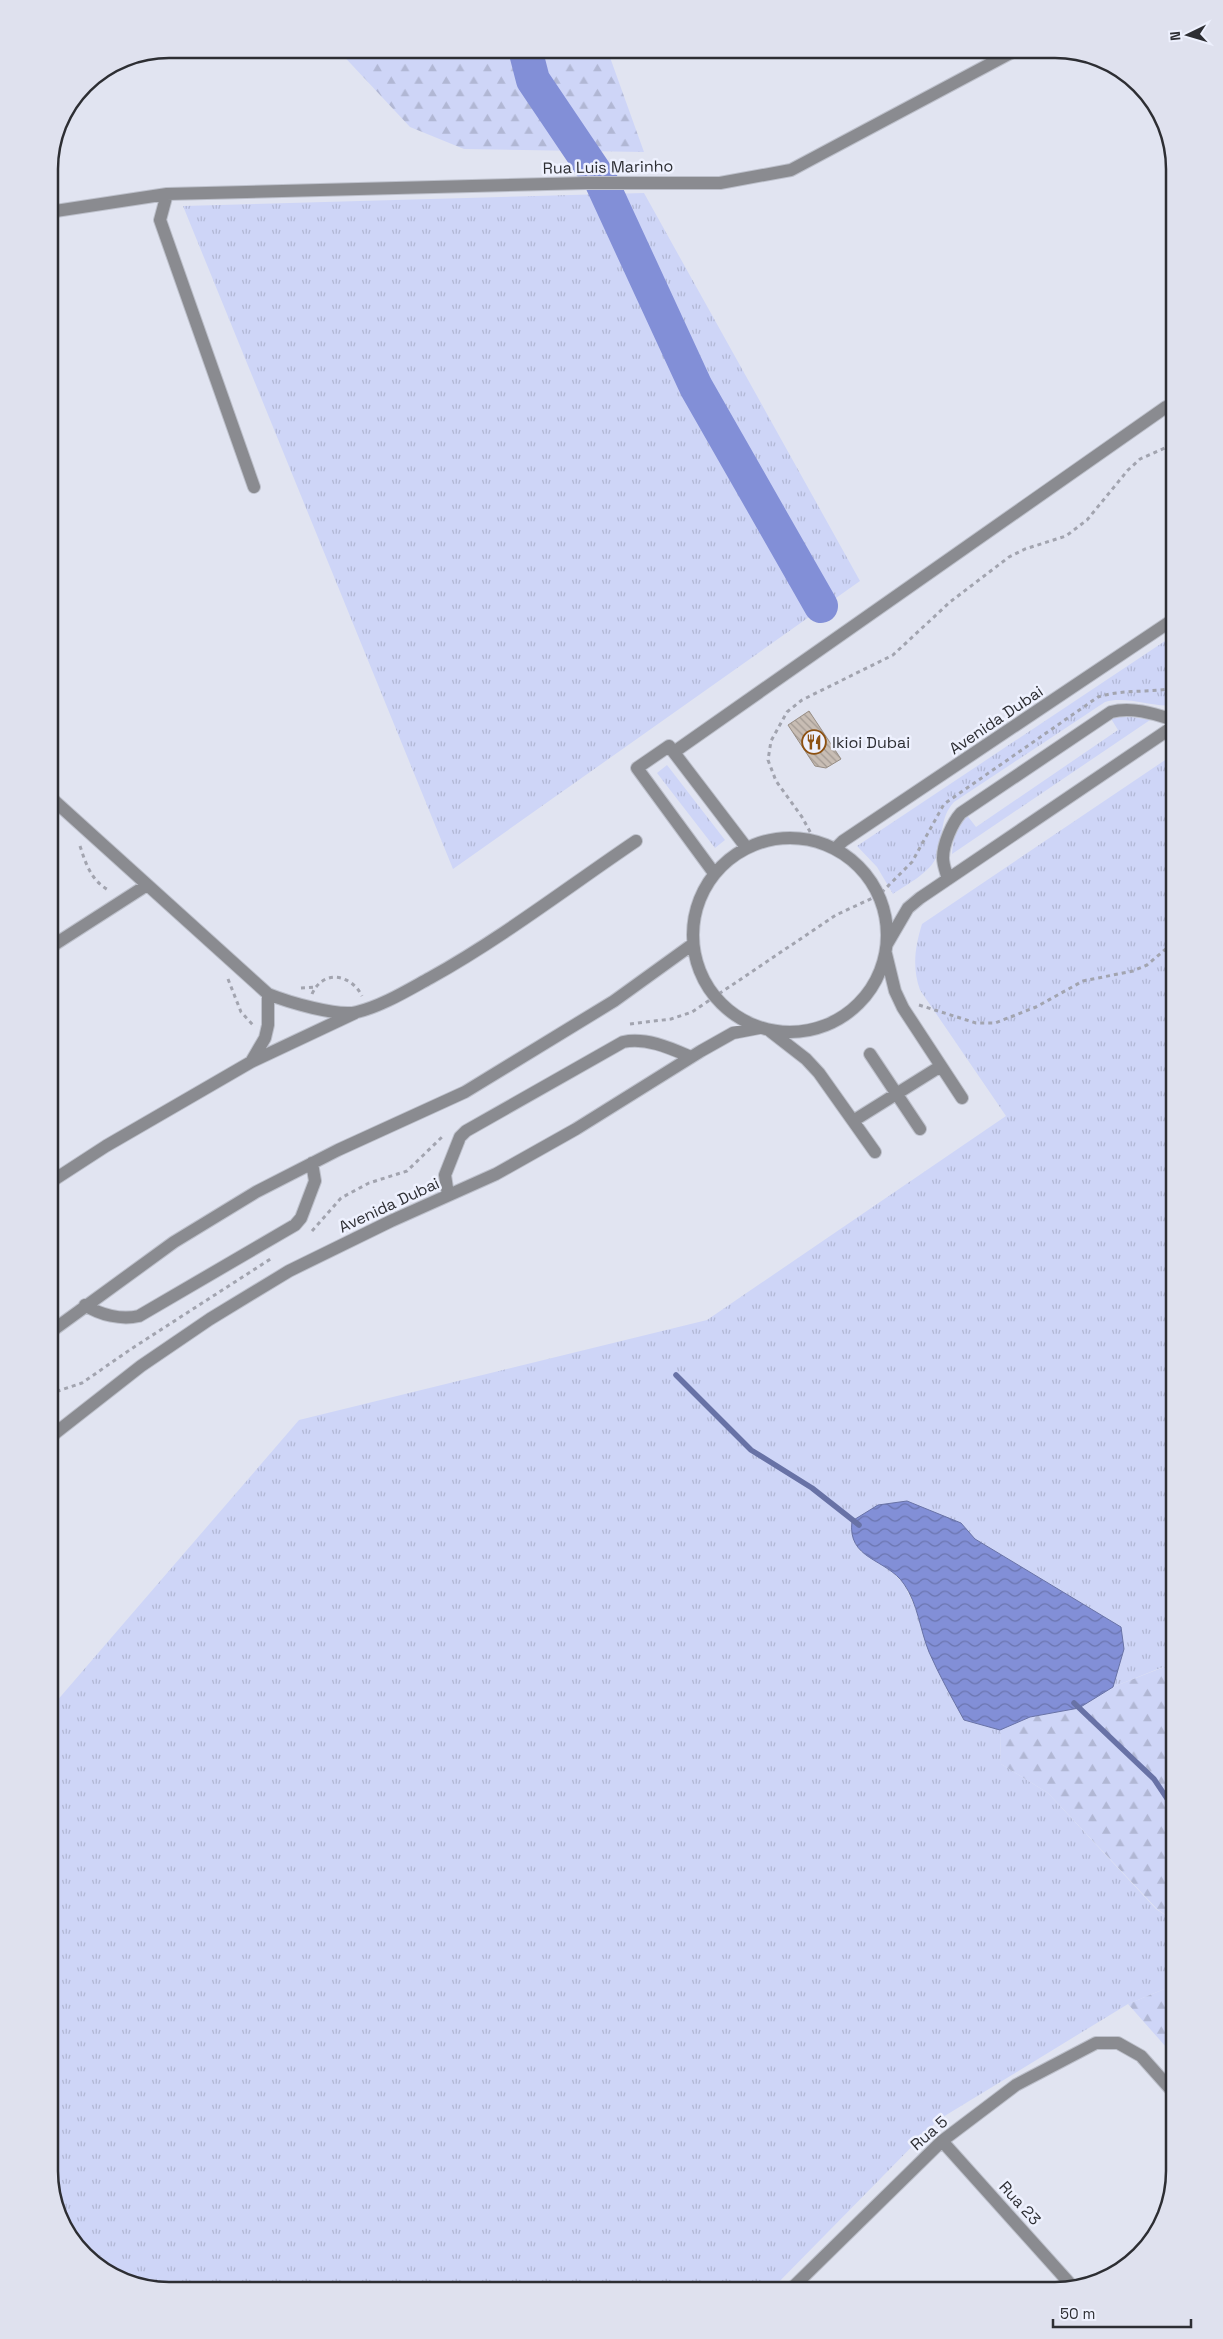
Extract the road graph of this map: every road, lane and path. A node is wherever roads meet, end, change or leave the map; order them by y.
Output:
1 (1001, 58) edge
2 (167, 194) junction
3 (58, 211) edge
4 (1166, 407) dead end
5 (1166, 448) edge
6 (254, 487) dead end
7 (1166, 626) edge
8 (1166, 717) edge
9 (1166, 731) edge
10 (674, 752) junction
11 (58, 804) edge
12 (814, 839) junction
13 (636, 841) dead end
14 (746, 847) junction
15 (836, 848) junction
16 (714, 873) junction
17 (948, 879) junction
18 (147, 886) junction
19 (58, 943) edge
20 (693, 944) junction
21 (886, 948) junction
22 (1166, 949) edge
23 (268, 994) junction
24 (901, 1001) junction
25 (356, 1012) junction
26 (764, 1029) junction
27 (870, 1054) dead end
28 (691, 1057) junction
29 (251, 1062) junction
30 (941, 1066) junction
31 (897, 1094) junction
32 (962, 1098) dead end
33 (853, 1121) junction
34 (920, 1129) dead end
35 (875, 1152) dead end
36 (312, 1163) junction
37 (57, 1177) edge
38 (448, 1195) junction
39 (84, 1305) junction
40 (57, 1327) edge
41 (57, 1430) edge
42 (1166, 2084) edge
43 (942, 2141) junction
44 (1069, 2281) edge
45 (803, 2282) edge

1 - 2 street, Rua Luis Marinho
2 - 3 street, Rua Luis Marinho
2 - 6 street
4 - 10 street
5 - 12 path
7 - 15 street, Avenida Dubai
8 - 17 street
9 - 17 street, Avenida Dubai
10 - 14 street
10 - 16 street
11 - 18 street
12 - 14 street, Avenida Dubai
12 - 15 street, Avenida Dubai
13 - 25 street
14 - 16 street, Avenida Dubai
15 - 21 street, Avenida Dubai
16 - 20 street, Avenida Dubai
17 - 21 street, Avenida Dubai
18 - 19 street
18 - 23 street
20 - 26 street, Avenida Dubai
20 - 36 street
21 - 24 street
21 - 26 street, Avenida Dubai
22 - 24 path
23 - 25 street
23 - 29 street
24 - 30 street
25 - 29 street
26 - 28 street, Avenida Dubai
26 - 33 street
27 - 31 street
28 - 38 street, Avenida Dubai
28 - 38 street
29 - 37 street
30 - 31 street
30 - 32 street
31 - 33 street
31 - 34 street
33 - 35 street
36 - 39 street
36 - 39 street
38 - 41 street, Avenida Dubai
39 - 40 street
42 - 43 street, Rua 5
43 - 44 street, Rua 23
43 - 45 street, Rua 5

